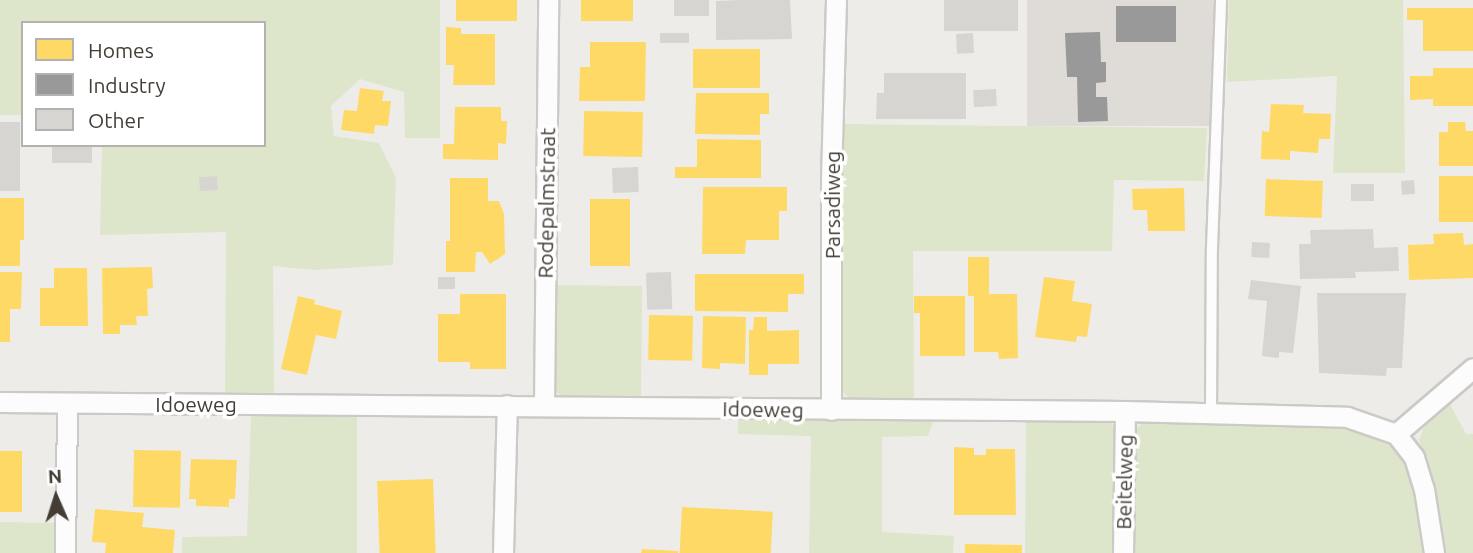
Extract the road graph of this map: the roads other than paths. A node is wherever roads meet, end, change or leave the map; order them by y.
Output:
1 (548, 0) edge
2 (836, 0) edge
3 (1221, 0) edge
4 (1473, 368) edge
5 (0, 402) edge
6 (67, 404) junction
7 (507, 405) junction
8 (544, 406) junction
9 (831, 410) junction
10 (1125, 411) junction
11 (1211, 412) junction
12 (1396, 434) junction
13 (65, 553) edge
14 (503, 553) edge
15 (1123, 553) edge
16 (1434, 553) edge

1 - 8 street, Rodepalmstraat
2 - 9 street, Parsadiweg
3 - 11 lane
4 - 12 street
5 - 6 street, Idoeweg
6 - 7 street, Idoeweg
6 - 13 street
7 - 8 street, Idoeweg
7 - 14 street
8 - 9 street, Idoeweg
9 - 10 street, Idoeweg
10 - 11 street, Idoeweg
10 - 15 street, Beitelweg
11 - 12 street, Idoeweg
12 - 16 street

